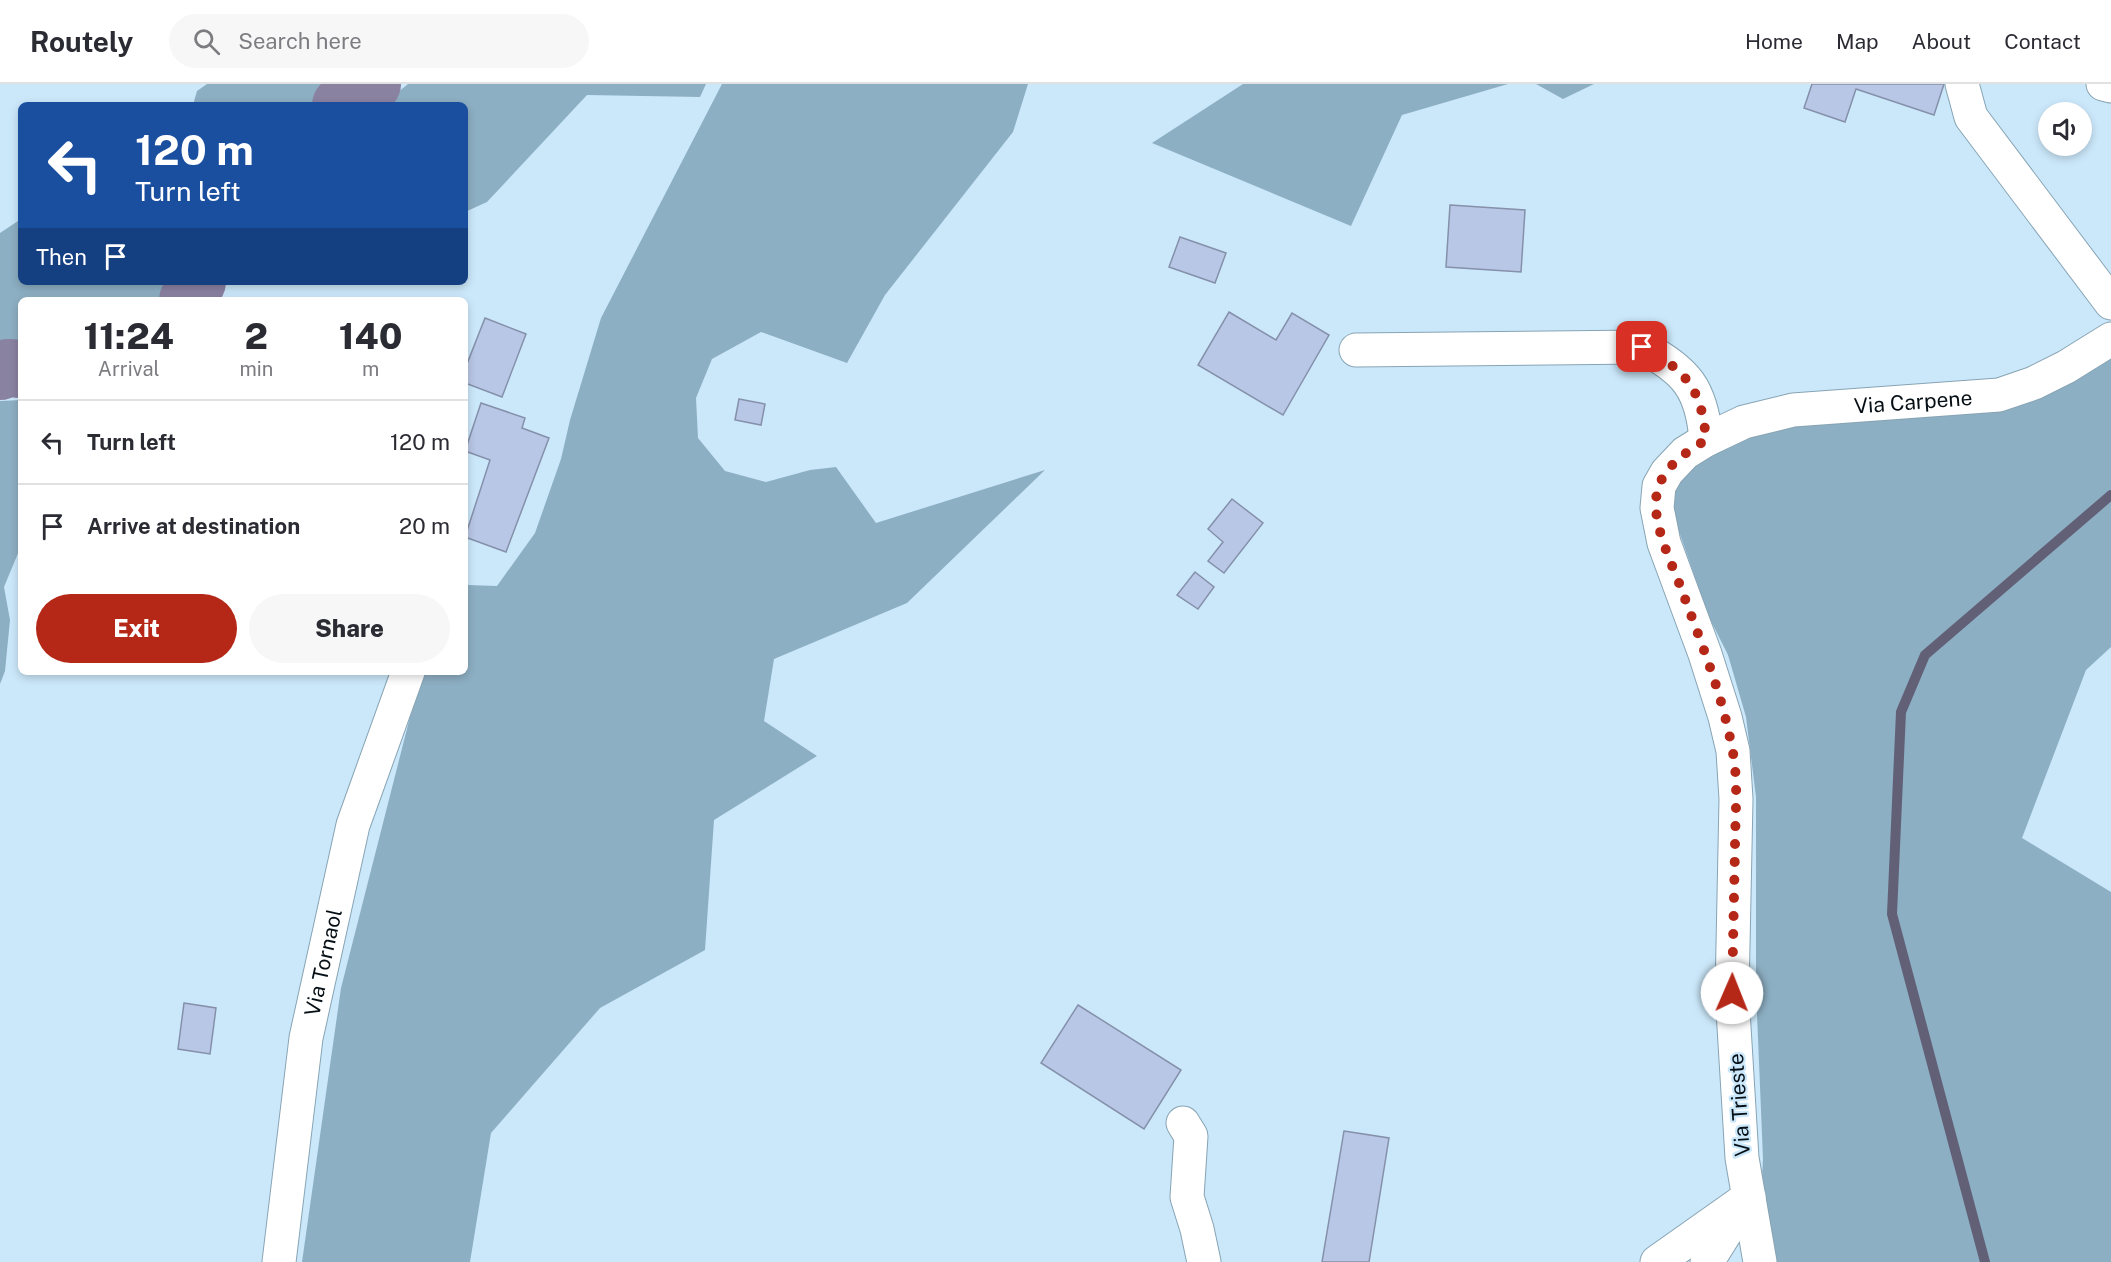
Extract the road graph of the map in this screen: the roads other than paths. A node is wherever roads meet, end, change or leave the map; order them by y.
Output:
1 (1962, 84) edge
2 (2103, 84) edge
3 (2111, 86) edge
4 (2111, 303) edge
5 (2111, 339) edge
6 (1356, 350) dead end
7 (1706, 440) junction
8 (407, 675) edge
9 (1183, 1123) dead end
10 (1749, 1197) junction
11 (279, 1262) edge
12 (1204, 1262) edge
13 (1657, 1262) edge
14 (1707, 1262) edge
15 (1760, 1262) edge

1 - 4 street
2 - 3 street
5 - 7 street, Via Carpene
6 - 7 street
7 - 10 street, Via Trieste
8 - 11 street, Via Tornaol
9 - 12 street
10 - 13 street
10 - 14 street
10 - 15 street, Via Trieste

